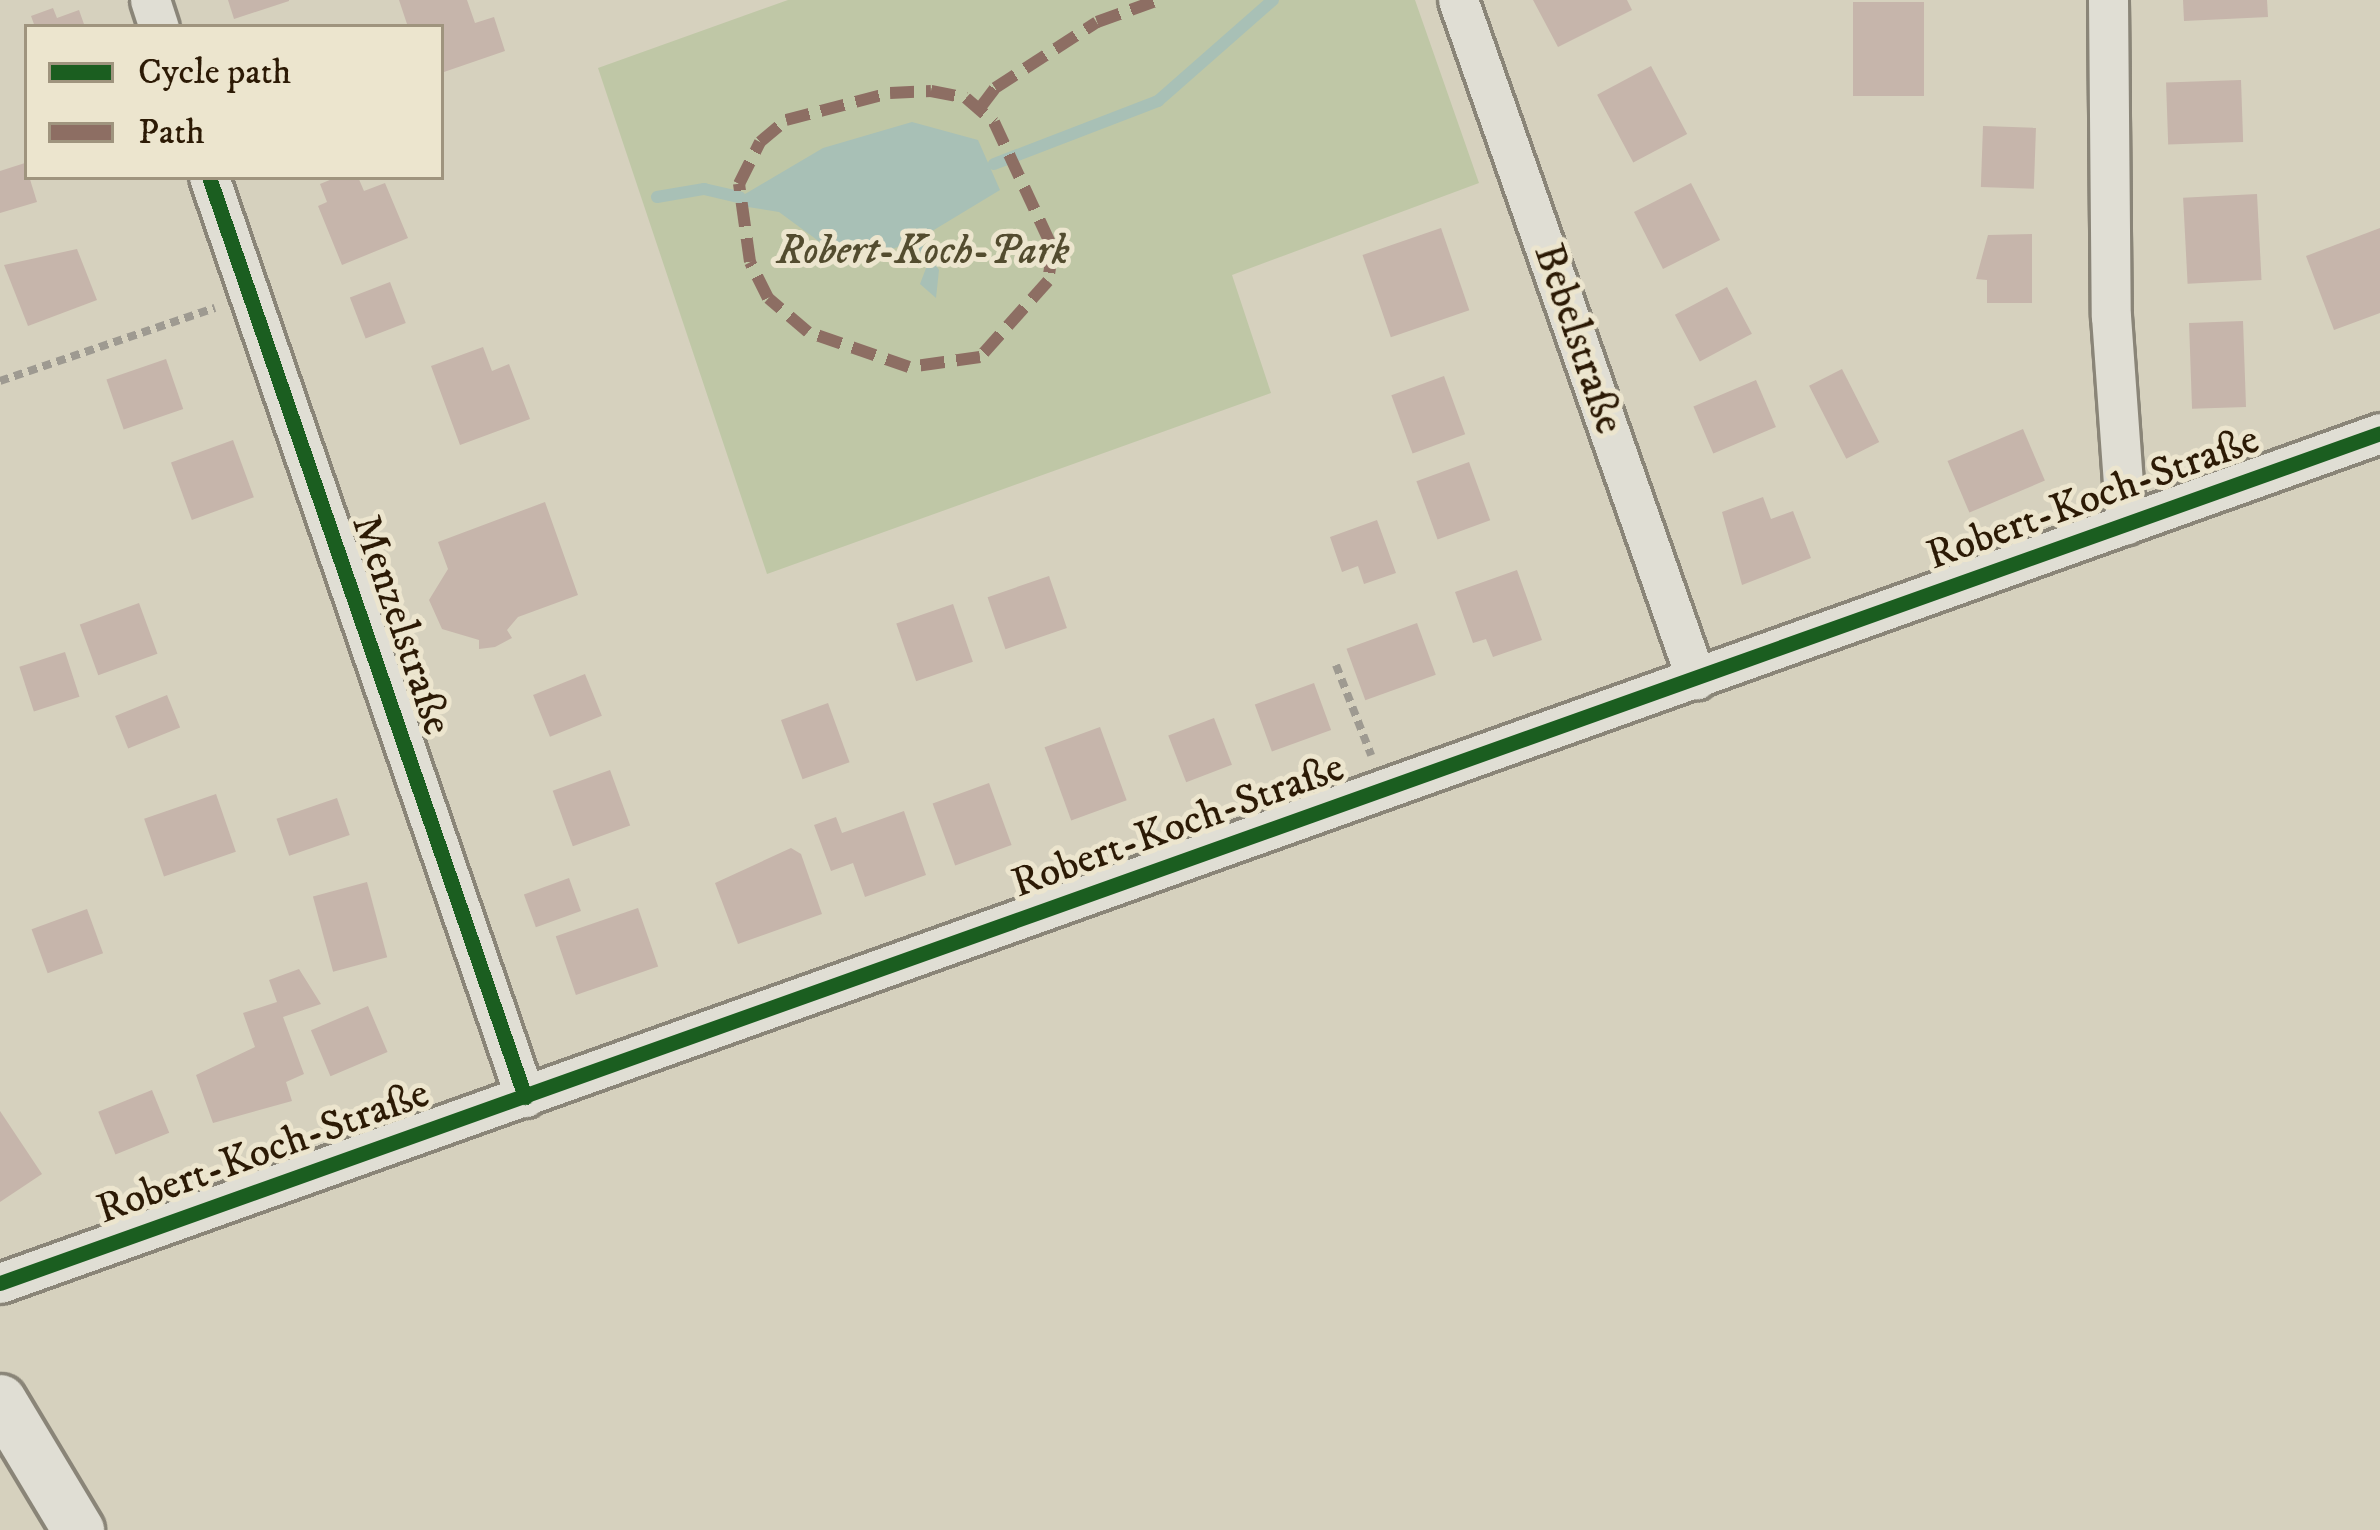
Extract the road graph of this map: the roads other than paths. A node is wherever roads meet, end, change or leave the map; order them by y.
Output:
1 (1458, 0) edge
2 (2108, 0) edge
3 (210, 180) edge
4 (2380, 434) edge
5 (2126, 524) junction
6 (1696, 679) junction
7 (525, 1097) junction
8 (0, 1283) edge
9 (0, 1400) edge
10 (78, 1530) edge

1 - 6 street, Bebelstraße
2 - 5 street
3 - 7 street, Menzelstraße
4 - 5 street, Robert-Koch-Straße
5 - 6 street, Robert-Koch-Straße
6 - 7 street, Robert-Koch-Straße
7 - 8 street, Robert-Koch-Straße
9 - 10 street

